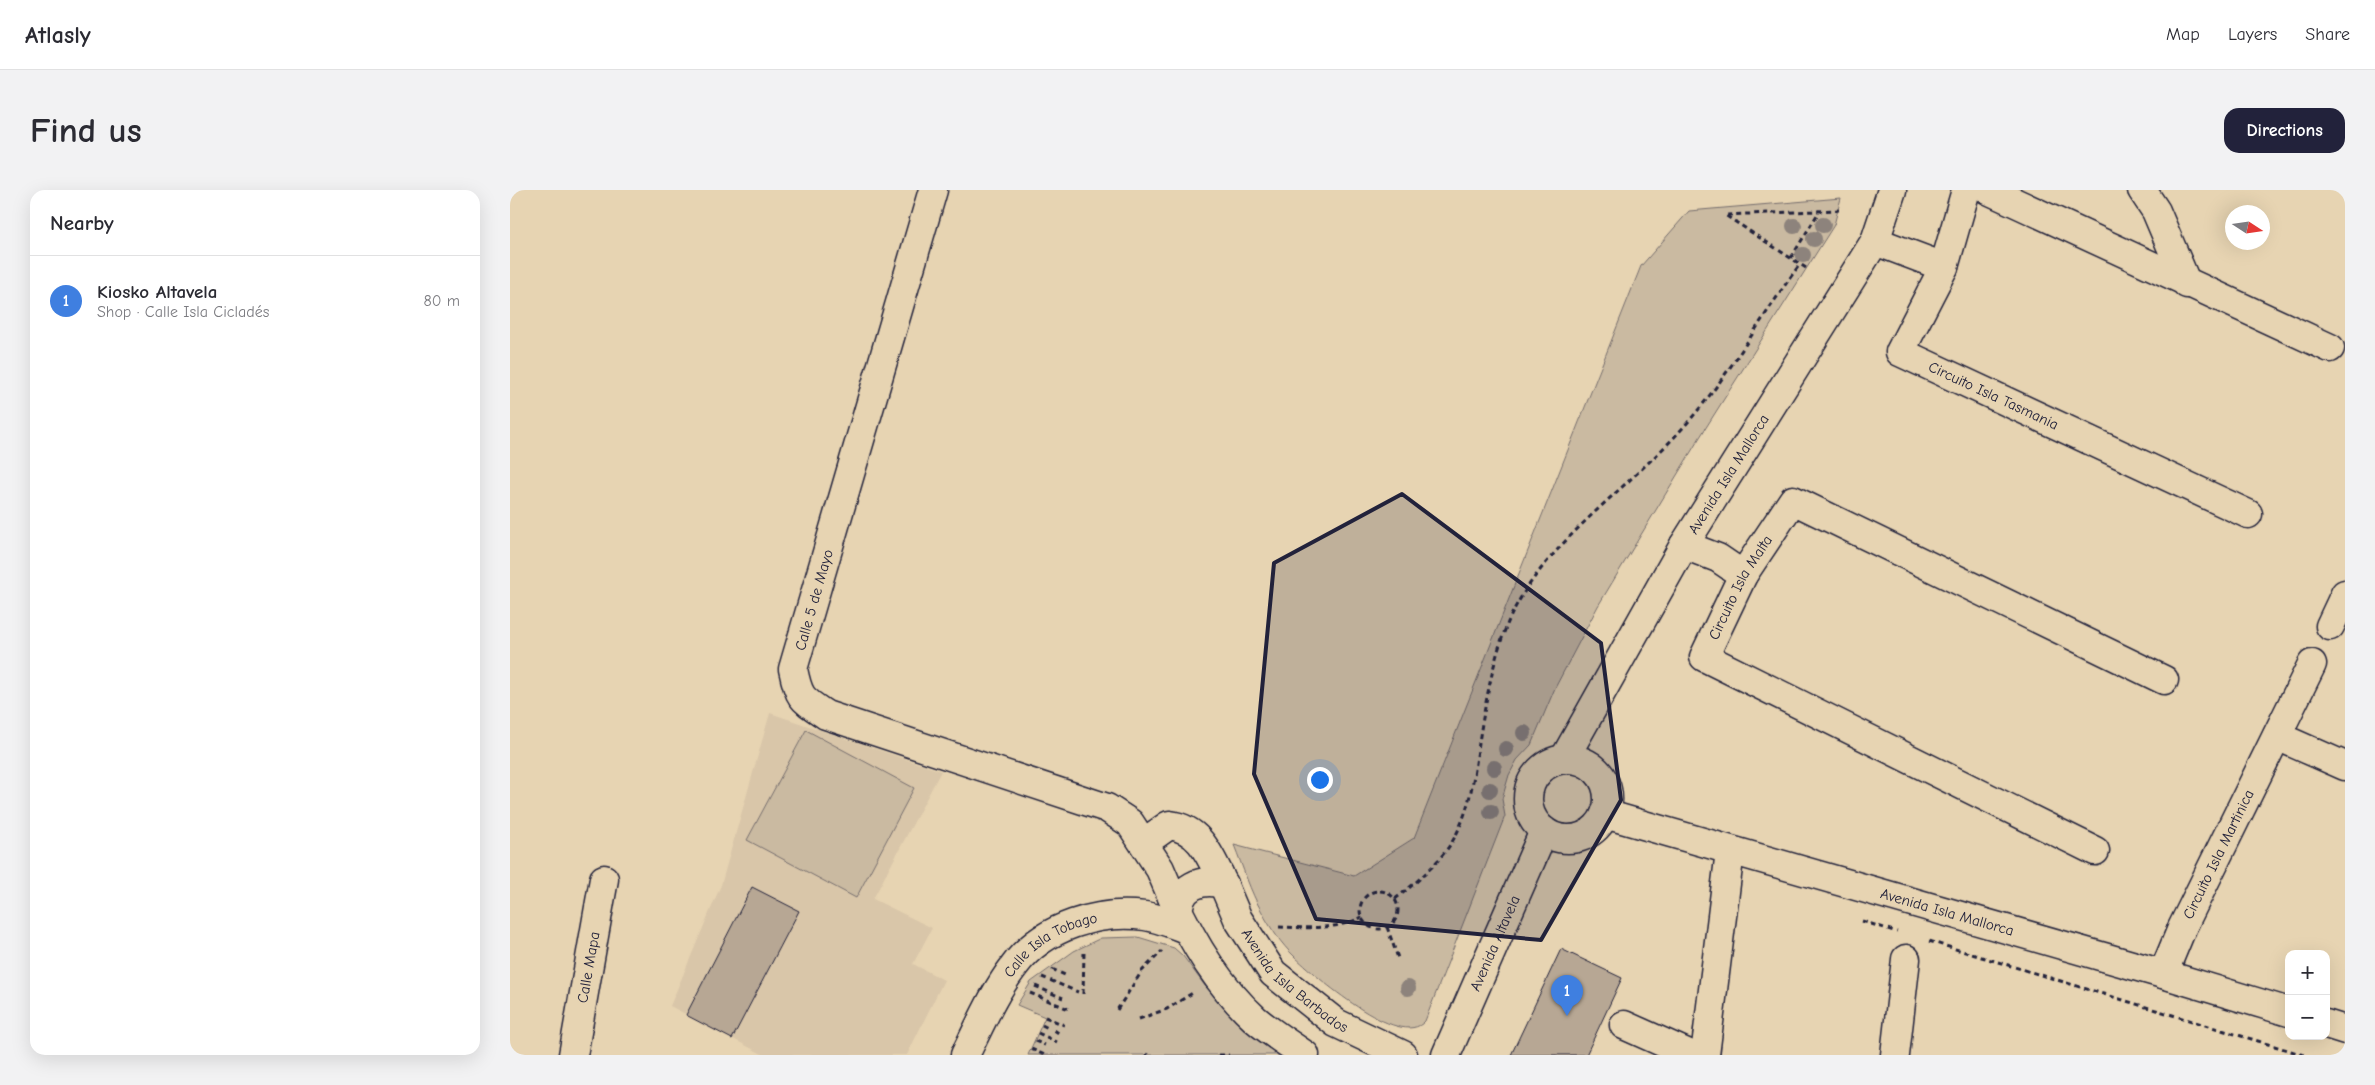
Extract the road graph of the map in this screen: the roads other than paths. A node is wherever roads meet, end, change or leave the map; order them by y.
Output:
1 (933, 190) edge
2 (1892, 190) edge
3 (1966, 190) edge
4 (1988, 190) edge
5 (2142, 190) edge
6 (1875, 241) junction
7 (1944, 267) junction
8 (2187, 284) junction
9 (2330, 348) dead end
10 (2248, 514) dead end
11 (1684, 545) junction
12 (1743, 575) junction
13 (2345, 594) edge
14 (2330, 626) dead end
15 (2312, 664) dead end
16 (2164, 680) dead end
17 (2277, 736) junction
18 (1564, 759) junction
19 (2345, 766) edge
20 (1605, 814) junction
21 (1544, 832) junction
22 (1141, 838) junction
23 (1730, 851) junction
24 (2095, 851) dead end
25 (604, 879) dead end
26 (1221, 879) junction
27 (1176, 921) junction
28 (1912, 944) road end
29 (2163, 974) junction
30 (2285, 1011) edge
31 (1624, 1025) dead end
32 (2330, 1025) edge
33 (2345, 1030) edge
34 (573, 1055) edge
35 (965, 1055) edge
36 (1305, 1055) edge
37 (1404, 1055) edge
38 (1446, 1055) edge
39 (1691, 1055) edge
40 (1705, 1055) edge
41 (1895, 1055) edge

1 - 22 street, Calle 5 de Mayo
2 - 6 street, Avenida Isla Mallorca
3 - 7 street, Circuito Isla Tasmania
4 - 8 street
5 - 8 street
6 - 7 street
6 - 11 street, Avenida Isla Mallorca
7 - 10 street, Circuito Isla Tasmania
8 - 9 street
11 - 12 street
11 - 18 street, Avenida Isla Mallorca
12 - 16 street, Circuito Isla Malta
12 - 24 street, Circuito Isla Malta
13 - 14 street
15 - 17 street, Circuito Isla Martinica
17 - 19 street
17 - 29 street, Circuito Isla Martinica
18 - 20 street
18 - 21 street
20 - 21 street
20 - 23 street, Avenida Isla Mallorca
21 - 38 street, Avenida Altavela
22 - 26 street, Avenida Isla Barbados
22 - 27 street, Calle 5 de Mayo
23 - 29 street, Avenida Isla Mallorca
23 - 40 street
25 - 34 street, Calle Mapa
26 - 27 street
26 - 37 street, Avenida Isla Barbados
27 - 35 street, Calle Isla Tobago
27 - 36 street
28 - 41 street
29 - 30 street, Avenida Isla Mallorca
31 - 39 street
32 - 33 street

